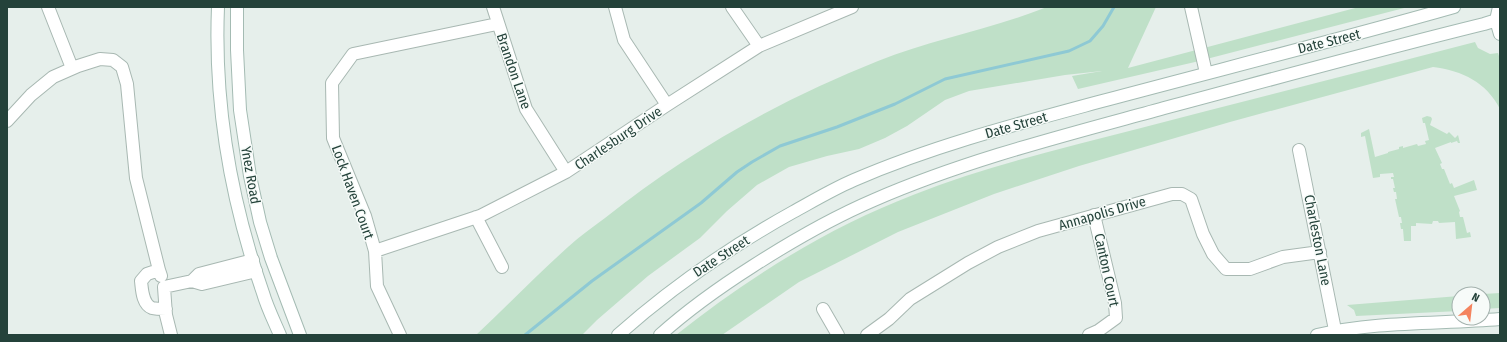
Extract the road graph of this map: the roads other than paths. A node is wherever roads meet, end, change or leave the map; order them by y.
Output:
1 (48, 7) edge
2 (218, 7) edge
3 (237, 7) edge
4 (493, 7) edge
5 (615, 7) edge
6 (732, 7) edge
7 (852, 7) edge
8 (1192, 7) edge
9 (1454, 7) edge
10 (1500, 7) edge
11 (1498, 19) edge
12 (497, 24) junction
13 (1500, 34) edge
14 (760, 46) junction
15 (72, 68) junction
16 (1206, 73) junction
17 (667, 105) junction
18 (7, 120) edge
19 (1299, 150) dead end
20 (566, 172) junction
21 (1094, 215) junction
22 (476, 217) junction
23 (375, 251) junction
24 (1320, 252) junction
25 (254, 266) junction
26 (502, 267) dead end
27 (159, 270) junction
28 (164, 287) junction
29 (166, 309) junction
30 (823, 309) dead end
31 (1500, 320) edge
32 (1336, 333) edge
33 (171, 335) edge
34 (280, 335) edge
35 (294, 335) edge
36 (300, 335) edge
37 (400, 335) edge
38 (618, 335) edge
39 (660, 335) edge
40 (838, 335) edge
41 (867, 335) edge
42 (1089, 335) edge
43 (1317, 335) edge

1 - 15 street
2 - 25 street, Ynez Road
3 - 36 street, Ynez Road
4 - 12 street, Brandon Lane
5 - 17 street
6 - 14 street
7 - 14 street, Charlesburg Drive
8 - 16 street
9 - 16 street, Date Street
10 - 11 street
11 - 13 street
11 - 39 street, Date Street
12 - 20 street, Brandon Lane
12 - 23 street, Lock Haven Court
14 - 17 street, Charlesburg Drive
15 - 18 street
15 - 27 street
16 - 38 street, Date Street
17 - 20 street, Charlesburg Drive
19 - 24 street, Charleston Lane
20 - 22 street, Charlesburg Drive
21 - 24 street, Annapolis Drive
21 - 41 street, Annapolis Drive
21 - 42 street, Canton Court
22 - 23 street, Charlesburg Drive
22 - 26 street
23 - 37 street, Lock Haven Court
24 - 32 street, Charleston Lane
25 - 28 street
25 - 34 street, Ynez Road
25 - 35 street
27 - 28 street
27 - 29 street
28 - 29 street
29 - 33 street
30 - 40 street
31 - 32 street
32 - 43 street

